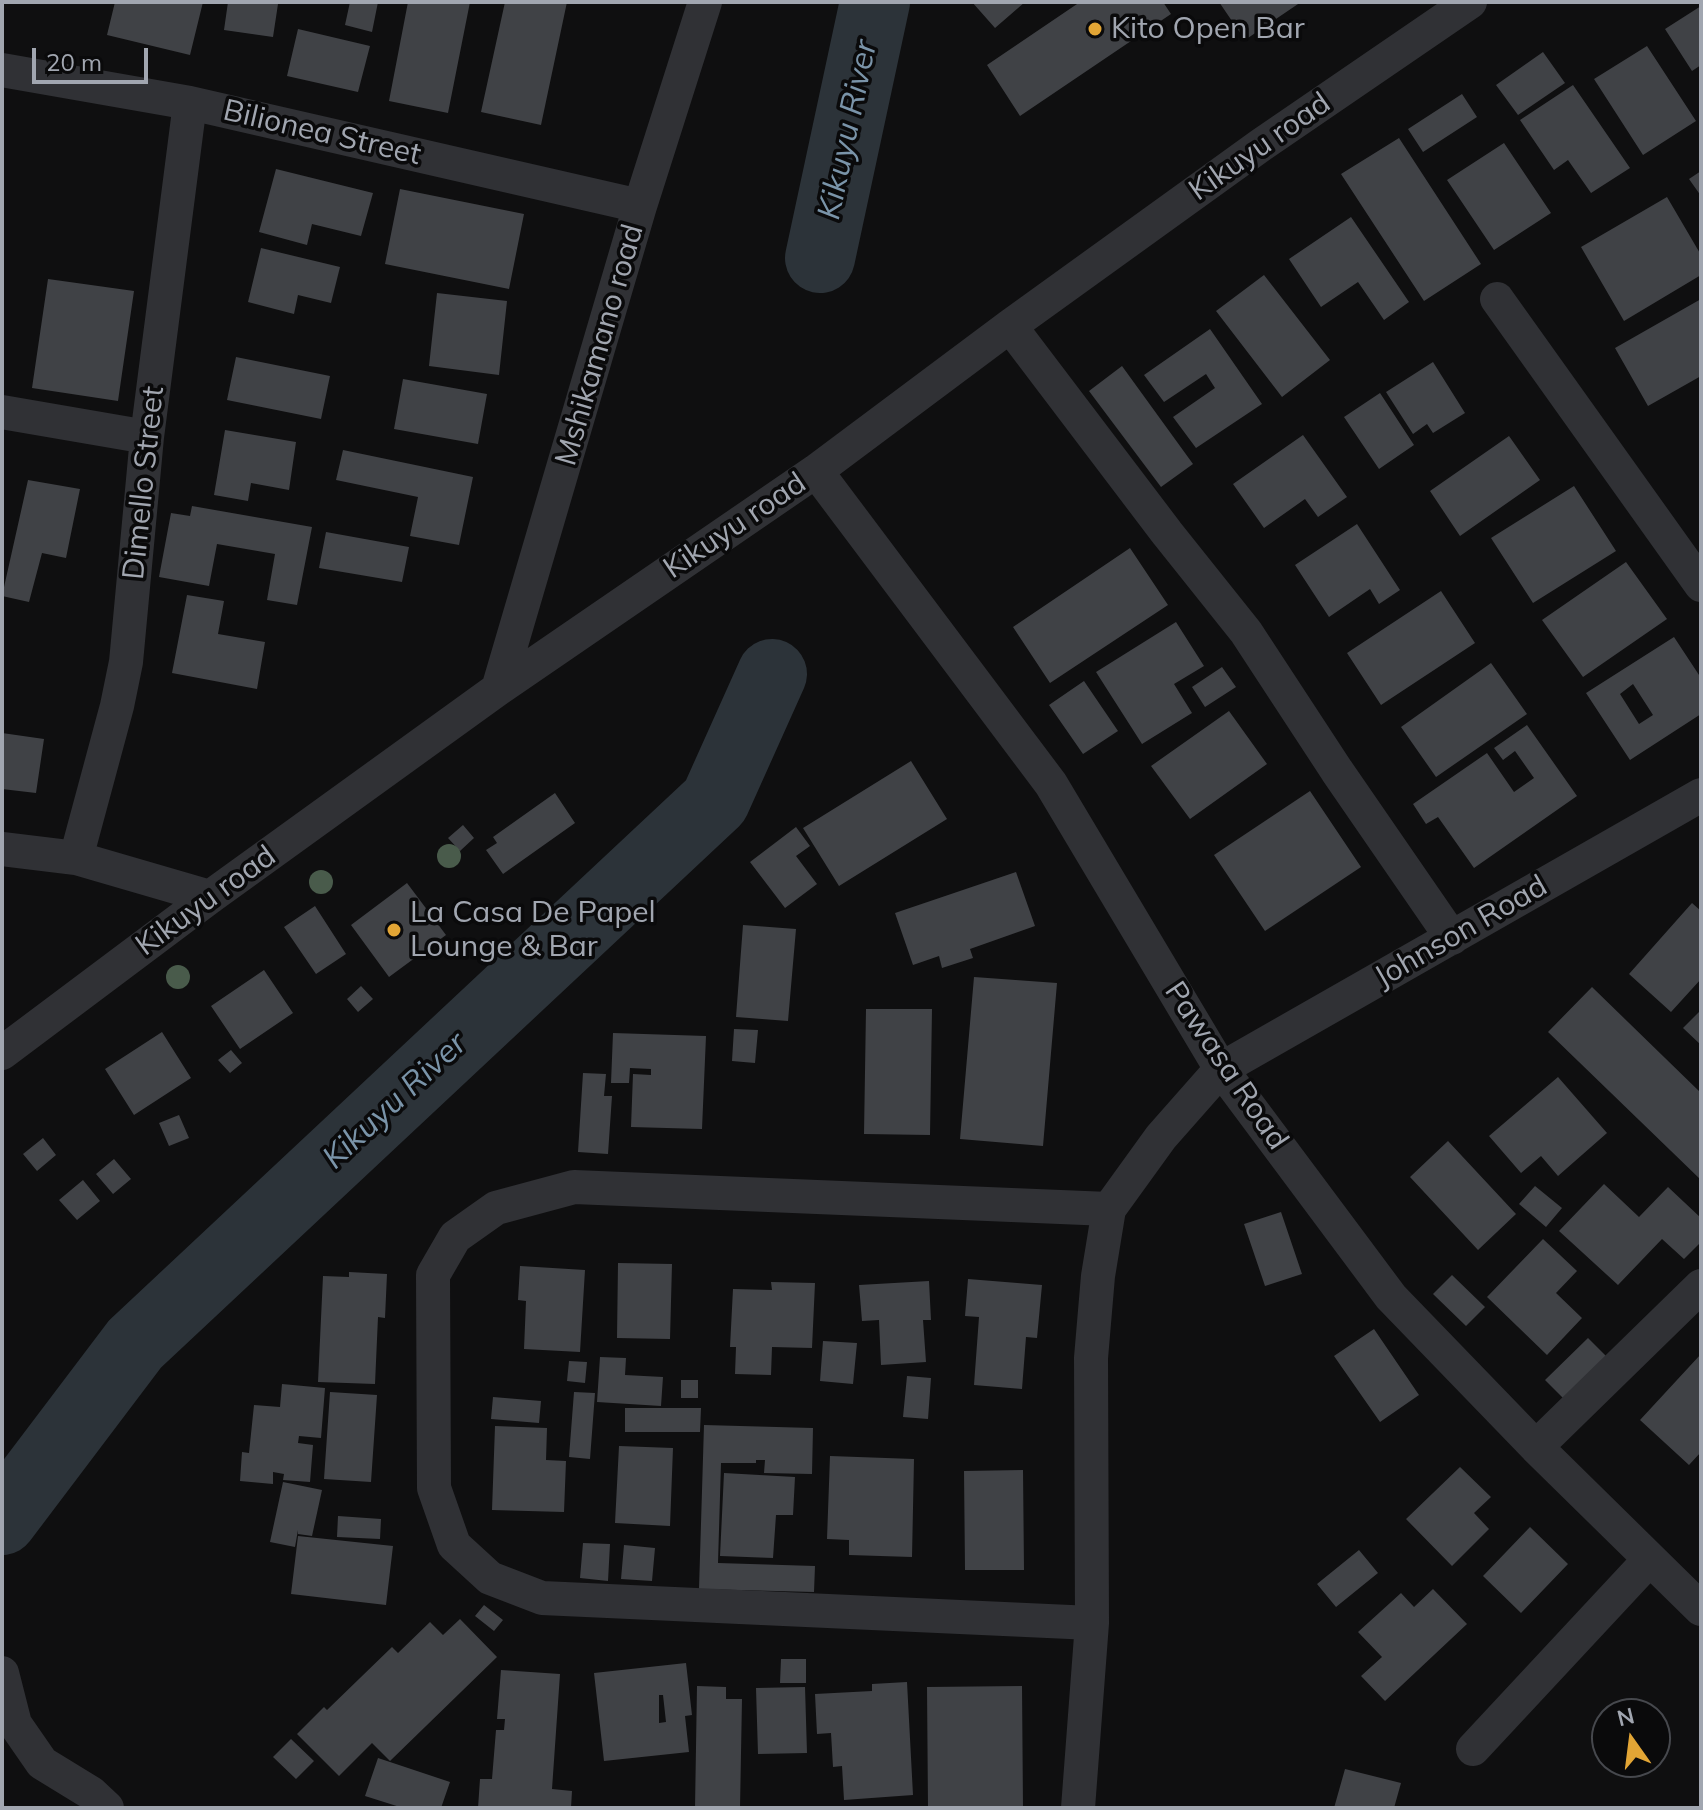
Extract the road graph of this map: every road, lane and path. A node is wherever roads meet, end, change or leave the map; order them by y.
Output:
1 (705, 2) edge
2 (1470, 2) edge
3 (2, 70) edge
4 (190, 103) junction
5 (640, 206) junction
6 (1497, 299) dead end
7 (1010, 326) junction
8 (2, 412) edge
9 (147, 437) junction
10 (816, 471) junction
11 (1701, 585) edge
12 (498, 689) junction
13 (1701, 795) edge
14 (2, 849) edge
15 (76, 858) junction
16 (210, 897) junction
17 (1452, 938) junction
18 (2, 1053) edge
19 (1221, 1069) junction
20 (1109, 1209) junction
21 (1701, 1286) edge
22 (1536, 1447) junction
23 (1650, 1559) junction
24 (1701, 1609) edge
25 (1092, 1623) junction
26 (2, 1673) edge
27 (1473, 1749) dead end
28 (107, 1808) edge
29 (1078, 1808) edge

1 - 5 street, Mshikamano road
2 - 7 street, Kikuyu road
3 - 4 street, Bilionea Street
4 - 5 street, Bilionea Street
4 - 9 street, Dimello Street
5 - 12 street, Mshikamano road
6 - 11 street
7 - 10 street, Kikuyu road
7 - 17 street
8 - 9 street
9 - 15 street, Dimello Street
10 - 12 street, Kikuyu road
10 - 19 street, Pawasa Road
12 - 16 street, Kikuyu road
13 - 17 street, Johnson Road
14 - 15 street
15 - 16 street
16 - 18 street, Kikuyu road
17 - 19 street, Johnson Road
19 - 20 street, Johnson Road
19 - 22 street, Pawasa Road
20 - 25 street
20 - 25 street
21 - 22 street
22 - 23 street, Pawasa Road
23 - 24 street, Pawasa Road
23 - 27 street
25 - 29 street
26 - 28 street

